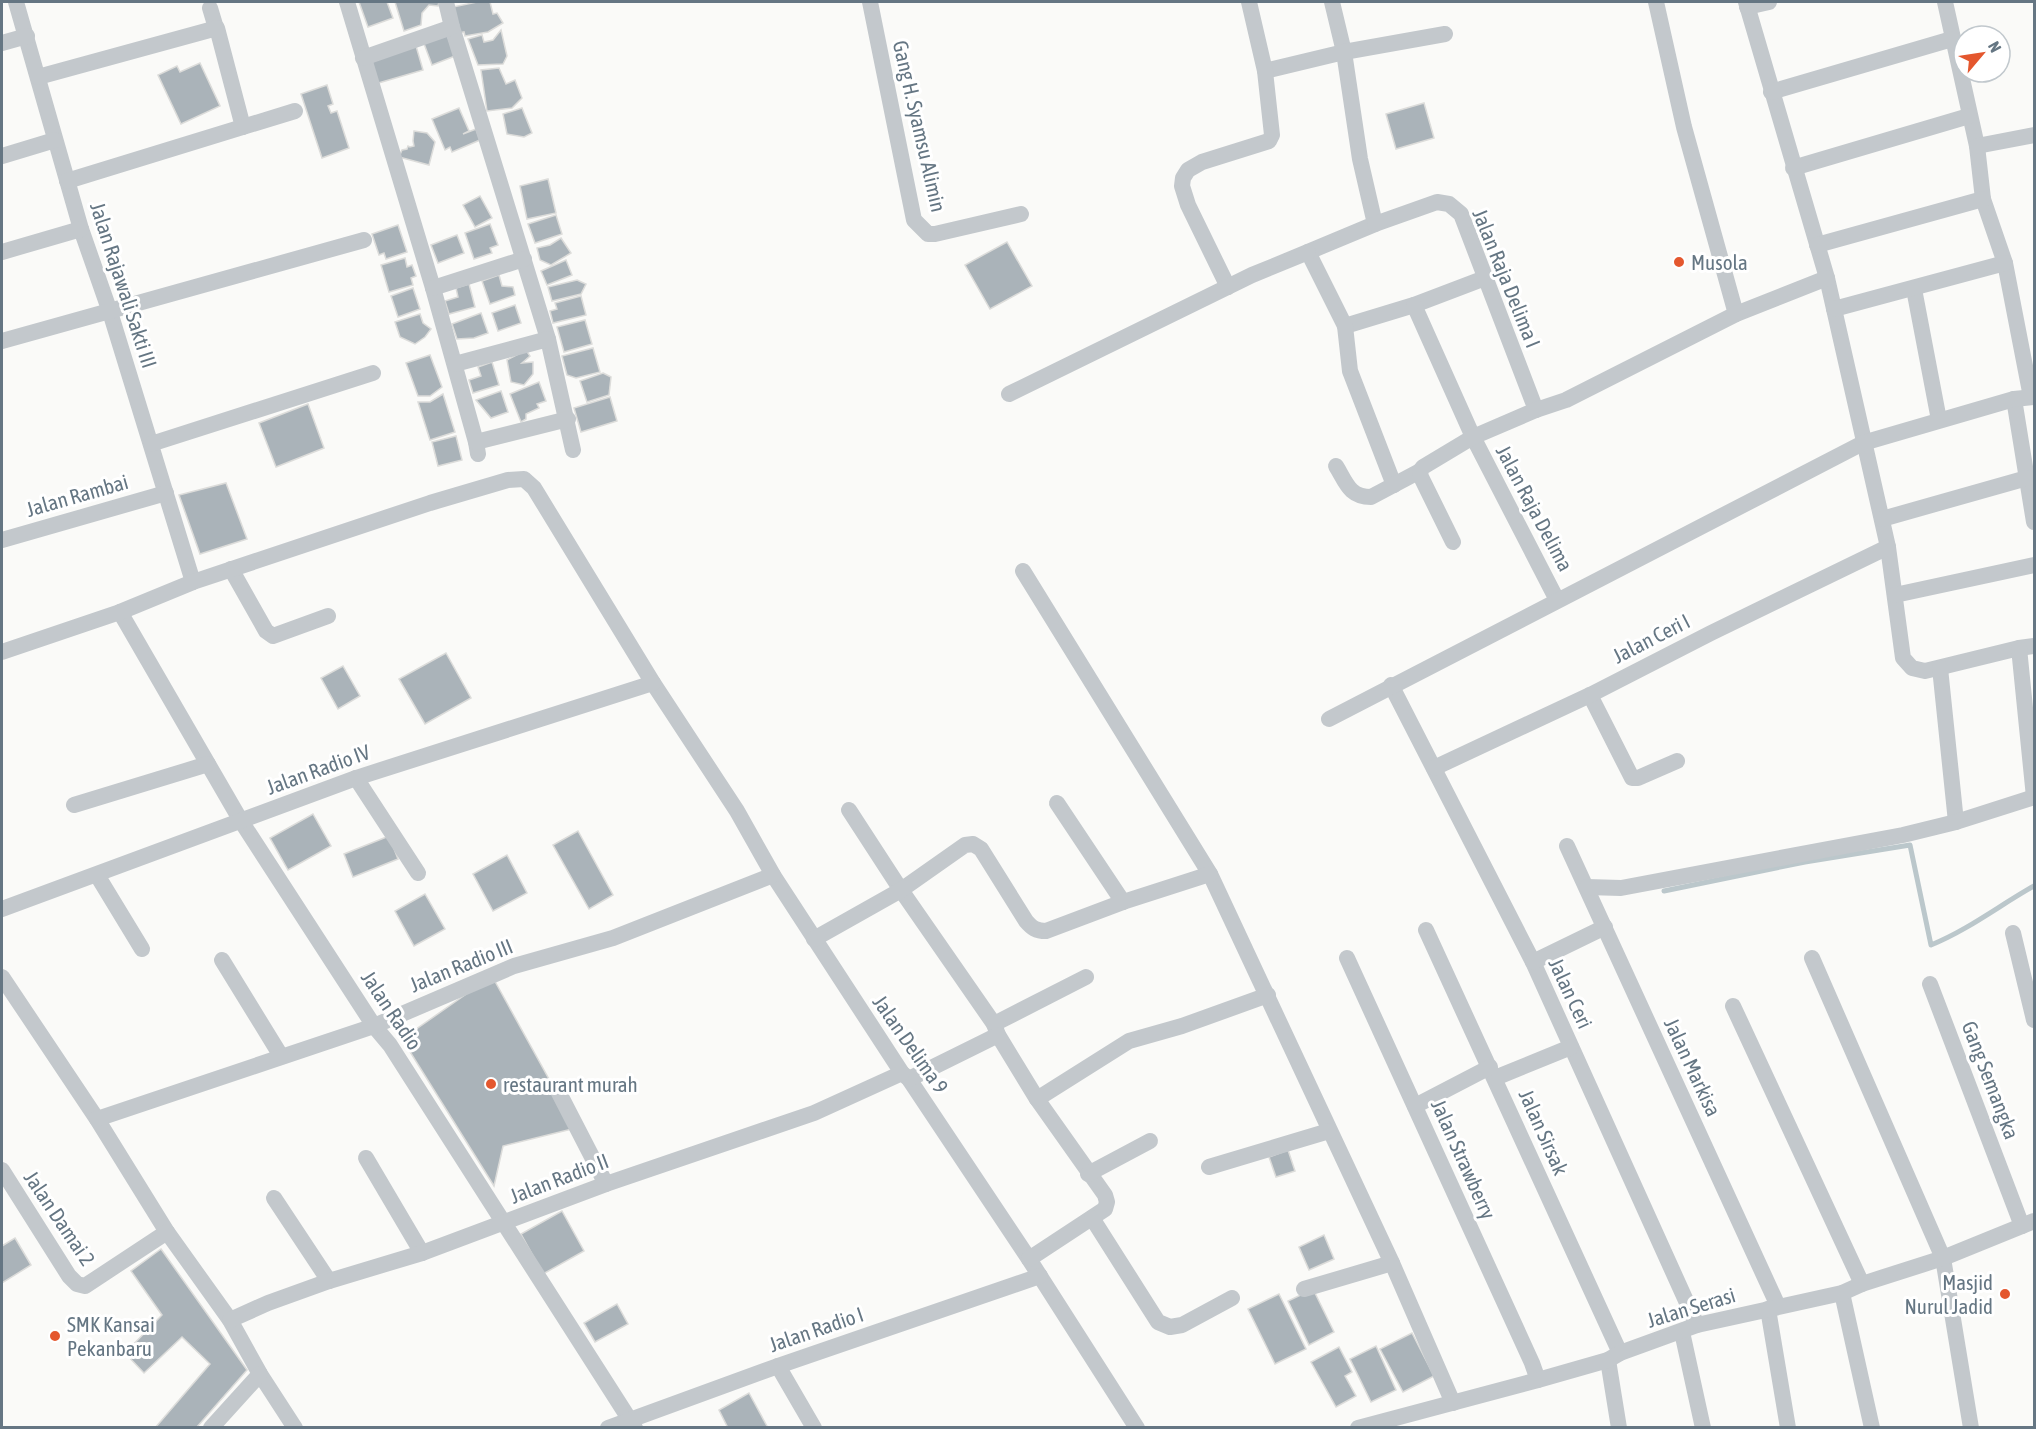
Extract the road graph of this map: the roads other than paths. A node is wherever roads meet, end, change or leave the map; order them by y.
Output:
1 (16, 2) edge
2 (347, 2) edge
3 (446, 2) edge
4 (870, 2) edge
5 (1249, 2) edge
6 (1332, 2) edge
7 (1656, 2) edge
8 (1769, 2) edge
9 (1945, 2) edge
10 (1746, 4) edge
11 (210, 8) dead end
12 (452, 27) junction
13 (216, 28) junction
14 (1445, 34) dead end
15 (1952, 34) edge
16 (27, 36) junction
17 (1952, 39) edge
18 (2, 44) edge
19 (1344, 52) junction
20 (363, 58) junction
21 (1265, 71) junction
22 (38, 77) junction
23 (1962, 84) edge
24 (1772, 92) junction
25 (294, 111) dead end
26 (1969, 116) junction
27 (243, 127) junction
28 (2034, 135) edge
29 (55, 140) junction
30 (1977, 146) junction
31 (2, 156) edge
32 (1794, 168) junction
33 (67, 181) junction
34 (1983, 199) junction
35 (1021, 214) dead end
36 (1376, 224) junction
37 (81, 229) junction
38 (364, 240) dead end
39 (1817, 245) junction
40 (2, 252) edge
41 (1308, 252) junction
42 (524, 259) junction
43 (2005, 263) junction
44 (1485, 278) junction
45 (1827, 278) junction
46 (1228, 287) junction
47 (433, 288) junction
48 (1914, 289) junction
49 (1414, 305) junction
50 (1834, 309) junction
51 (110, 312) junction
52 (1736, 314) junction
53 (1345, 326) junction
54 (548, 339) junction
55 (2, 341) edge
56 (455, 364) junction
57 (373, 373) dead end
58 (1009, 394) dead end
59 (2033, 397) edge
60 (2014, 399) junction
61 (1536, 410) junction
62 (567, 419) junction
63 (1939, 420) junction
64 (1473, 437) junction
65 (1863, 442) junction
66 (151, 444) junction
67 (573, 450) dead end
68 (1336, 466) dead end
69 (1420, 471) junction
70 (2027, 478) junction
71 (1394, 484) junction
72 (166, 493) junction
73 (2032, 496) edge
74 (1882, 519) junction
75 (2034, 522) edge
76 (2, 540) edge
77 (1453, 542) dead end
78 (1888, 547) junction
79 (2034, 565) edge
80 (231, 569) junction
81 (1023, 571) dead end
82 (192, 582) junction
83 (1895, 595) junction
84 (1557, 600) junction
85 (120, 612) junction
86 (328, 615) dead end
87 (2027, 647) edge
88 (2, 652) edge
89 (1941, 668) junction
90 (653, 683) junction
91 (1391, 685) junction
92 (1590, 694) junction
93 (1329, 719) dead end
94 (1677, 760) dead end
95 (208, 764) junction
96 (1434, 768) junction
97 (356, 778) junction
98 (2034, 797) edge
99 (1058, 803) dead end
100 (74, 805) dead end
101 (849, 810) dead end
102 (241, 821) junction
103 (1956, 822) junction
104 (1568, 846) dead end
105 (418, 873) dead end
106 (1210, 874) junction
107 (97, 875) junction
108 (773, 875) junction
109 (1587, 886) junction
110 (901, 890) junction
111 (1123, 902) junction
112 (2, 909) edge
113 (1605, 927) junction
114 (1426, 930) dead end
115 (2013, 933) dead end
116 (814, 939) junction
117 (142, 949) dead end
118 (1347, 958) dead end
119 (1812, 958) dead end
120 (222, 960) dead end
121 (1533, 962) junction
122 (2, 977) edge
123 (1086, 977) dead end
124 (1930, 984) dead end
125 (1268, 995) junction
126 (1733, 1006) dead end
127 (2034, 1020) edge
128 (374, 1026) junction
129 (996, 1029) junction
130 (1571, 1047) junction
131 (281, 1056) junction
132 (1492, 1073) junction
133 (905, 1076) junction
134 (557, 1089) dead end
135 (1037, 1099) junction
136 (1415, 1106) junction
137 (97, 1119) junction
138 (1329, 1131) junction
139 (1150, 1141) dead end
140 (366, 1158) dead end
141 (1209, 1167) dead end
142 (1088, 1174) junction
143 (4, 1179) edge
144 (606, 1184) junction
145 (274, 1198) dead end
146 (1092, 1218) junction
147 (504, 1223) junction
148 (2028, 1224) edge
149 (167, 1232) junction
150 (422, 1253) junction
151 (1943, 1258) junction
152 (1029, 1259) junction
153 (1392, 1263) junction
154 (1040, 1276) junction
155 (329, 1281) junction
156 (1862, 1284) junction
157 (1304, 1289) dead end
158 (1842, 1293) junction
159 (1232, 1298) dead end
160 (1773, 1307) junction
161 (230, 1320) junction
162 (1689, 1329) junction
163 (1614, 1357) junction
164 (778, 1366) junction
165 (260, 1374) junction
166 (1538, 1380) junction
167 (1453, 1403) junction
168 (632, 1423) edge
169 (1379, 1425) edge
170 (211, 1428) edge
171 (295, 1428) edge
172 (608, 1428) edge
173 (814, 1428) edge
174 (1137, 1428) edge
175 (1358, 1428) edge
176 (1619, 1428) edge
177 (1703, 1428) edge
178 (1788, 1428) edge
179 (1872, 1428) edge
180 (1971, 1428) edge

1 - 16 street, Jalan Rajawali Sakti III
2 - 20 street
3 - 12 street
4 - 35 street, Gang H. Syamsu Alimin
5 - 21 street
6 - 19 street
7 - 52 street
8 - 10 street
9 - 15 street
10 - 24 street
11 - 13 street
12 - 20 street
12 - 42 street
13 - 22 street
13 - 27 street
14 - 19 street
16 - 18 street
16 - 22 street, Jalan Rajawali Sakti III
17 - 24 street
19 - 21 street
19 - 36 street
20 - 47 street
21 - 46 street
22 - 29 street, Jalan Rajawali Sakti III
23 - 26 street
24 - 32 street
25 - 27 street
26 - 30 street
26 - 32 street
27 - 33 street
28 - 30 street
29 - 31 street
29 - 33 street, Jalan Rajawali Sakti III
30 - 34 street
32 - 39 street
33 - 37 street, Jalan Rajawali Sakti III
34 - 39 street
34 - 43 street
36 - 41 street, Jalan Raja Delima I
36 - 44 street, Jalan Raja Delima I
37 - 40 street
37 - 51 street, Jalan Rajawali Sakti III
38 - 51 street
39 - 45 street
41 - 46 street, Jalan Raja Delima I
41 - 53 street
42 - 47 street
42 - 54 street
43 - 48 street
43 - 59 street
44 - 49 street
44 - 61 street, Jalan Raja Delima I
45 - 50 street
45 - 52 street
46 - 58 street, Jalan Raja Delima I
47 - 56 street
48 - 50 street
48 - 63 street
49 - 53 street
49 - 64 street, Jalan Raja Delima
50 - 65 street
51 - 55 street
51 - 66 street, Jalan Rajawali Sakti III
52 - 61 street
53 - 71 street
54 - 56 street
54 - 62 street
56 - 62 street
57 - 66 street
59 - 60 street
60 - 63 street
60 - 70 street
61 - 64 street
62 - 67 street
63 - 65 street
64 - 69 street
64 - 84 street, Jalan Raja Delima
65 - 74 street
65 - 84 street
66 - 72 street, Jalan Rajawali Sakti III
68 - 71 street
69 - 71 street
69 - 77 street
70 - 73 street
70 - 74 street
72 - 76 street, Jalan Rambai
72 - 82 street, Jalan Rajawali Sakti III
73 - 75 street
74 - 78 street
78 - 83 street
78 - 92 street, Jalan Ceri I
79 - 83 street
80 - 82 street
80 - 86 street
80 - 90 street, Jalan Delima 9
81 - 106 street
82 - 85 street
83 - 89 street
84 - 91 street
85 - 88 street
85 - 95 street, Jalan Radio
87 - 89 street
87 - 98 street
89 - 103 street
90 - 97 street, Jalan Radio IV
90 - 108 street, Jalan Delima 9
91 - 93 street
91 - 96 street, Jalan Ceri
92 - 94 street
92 - 96 street, Jalan Ceri I
95 - 100 street
95 - 102 street, Jalan Radio
96 - 121 street, Jalan Ceri
97 - 102 street, Jalan Radio IV
97 - 105 street
98 - 103 street
99 - 111 street
101 - 110 street
102 - 107 street, Jalan Radio IV
102 - 128 street, Jalan Radio
103 - 109 street
104 - 109 street, Jalan Markisa
106 - 111 street
106 - 125 street
107 - 112 street, Jalan Radio IV
107 - 117 street
108 - 116 street, Jalan Delima 9
108 - 128 street, Jalan Radio III
109 - 113 street, Jalan Markisa
110 - 111 street
110 - 116 street
110 - 129 street
113 - 121 street
113 - 160 street, Jalan Markisa
114 - 132 street, Jalan Sirsak
115 - 127 street
116 - 133 street, Jalan Delima 9
118 - 136 street, Jalan Strawberry
119 - 151 street
120 - 131 street
121 - 130 street, Jalan Ceri
122 - 137 street
123 - 129 street, Jalan Radio II
124 - 148 street, Gang Semangka
125 - 135 street
125 - 138 street
126 - 156 street
128 - 131 street, Jalan Radio III
128 - 147 street, Jalan Radio
129 - 133 street, Jalan Radio II
129 - 135 street
130 - 132 street
130 - 162 street, Jalan Ceri
131 - 137 street, Jalan Radio III
132 - 136 street
132 - 163 street, Jalan Sirsak
133 - 144 street, Jalan Radio II
133 - 152 street, Jalan Delima 9
134 - 144 street
135 - 142 street
136 - 166 street, Jalan Strawberry
137 - 149 street
138 - 141 street
138 - 153 street
139 - 142 street
140 - 150 street
142 - 146 street
143 - 149 street, Jalan Damai 2
144 - 147 street, Jalan Radio II
145 - 155 street
146 - 152 street
146 - 159 street
147 - 150 street, Jalan Radio II
147 - 168 street, Jalan Radio
148 - 151 street, Jalan Serasi
149 - 161 street
150 - 155 street, Jalan Radio II
151 - 156 street, Jalan Serasi
151 - 180 street
152 - 154 street, Jalan Delima 9
153 - 157 street
153 - 167 street
154 - 164 street, Jalan Radio I
154 - 174 street, Jalan Delima 9
155 - 161 street, Jalan Radio II
156 - 158 street, Jalan Serasi
158 - 160 street, Jalan Serasi
158 - 179 street
160 - 162 street, Jalan Serasi
160 - 178 street, Jalan Markisa
161 - 165 street
162 - 163 street, Jalan Serasi
162 - 177 street, Jalan Ceri
163 - 166 street, Jalan Serasi
163 - 176 street, Jalan Sirsak
164 - 168 street, Jalan Radio I
164 - 173 street
165 - 170 street
165 - 171 street
166 - 167 street, Jalan Serasi
167 - 169 street, Jalan Serasi
168 - 172 street, Jalan Radio I
169 - 175 street, Jalan Serasi

